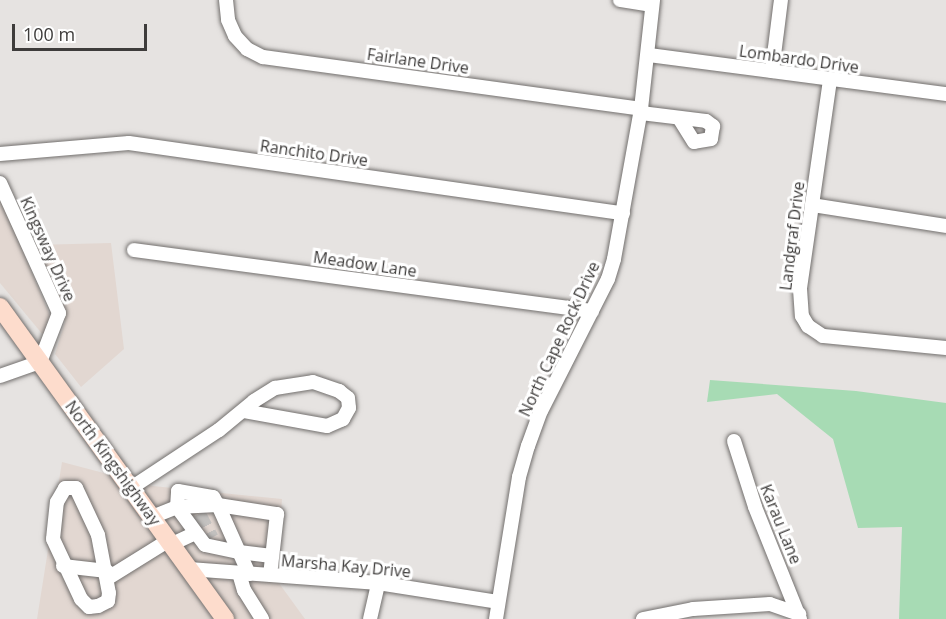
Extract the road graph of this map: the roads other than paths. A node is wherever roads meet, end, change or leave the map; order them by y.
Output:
1 (226, 0) edge
2 (620, 0) edge
3 (781, 0) edge
4 (652, 2) edge
5 (649, 55) junction
6 (772, 71) junction
7 (830, 80) junction
8 (946, 94) edge
9 (641, 111) junction
10 (679, 118) dead end
11 (0, 154) edge
12 (1, 189) edge
13 (812, 205) junction
14 (623, 213) junction
15 (946, 226) edge
16 (134, 250) dead end
17 (0, 307) edge
18 (592, 311) junction
19 (946, 348) edge
20 (40, 362) junction
21 (0, 376) edge
22 (244, 411) junction
23 (734, 441) dead end
24 (131, 488) junction
25 (218, 505) junction
26 (177, 507) junction
27 (152, 517) junction
28 (196, 533) junction
29 (170, 542) junction
30 (215, 544) junction
31 (239, 552) junction
32 (272, 556) junction
33 (63, 566) junction
34 (189, 569) junction
35 (239, 573) junction
36 (108, 574) junction
37 (270, 575) junction
38 (785, 577) junction
39 (378, 583) junction
40 (498, 602) junction
41 (770, 604) junction
42 (799, 617) edge
43 (225, 619) edge
44 (262, 619) edge
45 (370, 619) edge
46 (496, 619) edge
47 (645, 619) edge

1 - 9 street, Fairlane Drive
2 - 4 street
3 - 6 street
4 - 5 street, North Cape Rock Drive
5 - 6 street, Lombardo Drive
5 - 9 street, North Cape Rock Drive
6 - 7 street, Lombardo Drive
7 - 8 street, Lombardo Drive
7 - 13 street, Landgraf Drive
9 - 10 street, Fairlane Drive
9 - 14 street, North Cape Rock Drive
11 - 14 street, Ranchito Drive
12 - 20 street, Kingsway Drive
13 - 15 street
13 - 19 street, Landgraf Drive
14 - 18 street, North Cape Rock Drive
16 - 18 street, Meadow Lane
17 - 20 main road, North Kingshighway
18 - 40 street, North Cape Rock Drive
20 - 21 street
20 - 24 main road, North Kingshighway
22 - 22 street
22 - 24 street
23 - 38 street, Karau Lane
24 - 27 main road, North Kingshighway
25 - 26 street
25 - 26 street
25 - 31 street
25 - 32 street
26 - 27 street
26 - 28 street
27 - 29 main road, North Kingshighway
28 - 29 street
28 - 30 street
29 - 34 main road, North Kingshighway
29 - 36 street
30 - 31 street
30 - 35 street
31 - 32 street
31 - 35 street
32 - 37 street
33 - 36 street
33 - 36 street
33 - 36 street
34 - 35 street, Marsha Kay Drive
34 - 43 main road, North Kingshighway
35 - 37 street, Marsha Kay Drive
35 - 44 street
37 - 39 street, Marsha Kay Drive
38 - 41 street
38 - 42 street, Karau Lane
39 - 40 street, Marsha Kay Drive
39 - 45 street
40 - 46 street, North Cape Rock Drive
41 - 42 street
41 - 47 street

